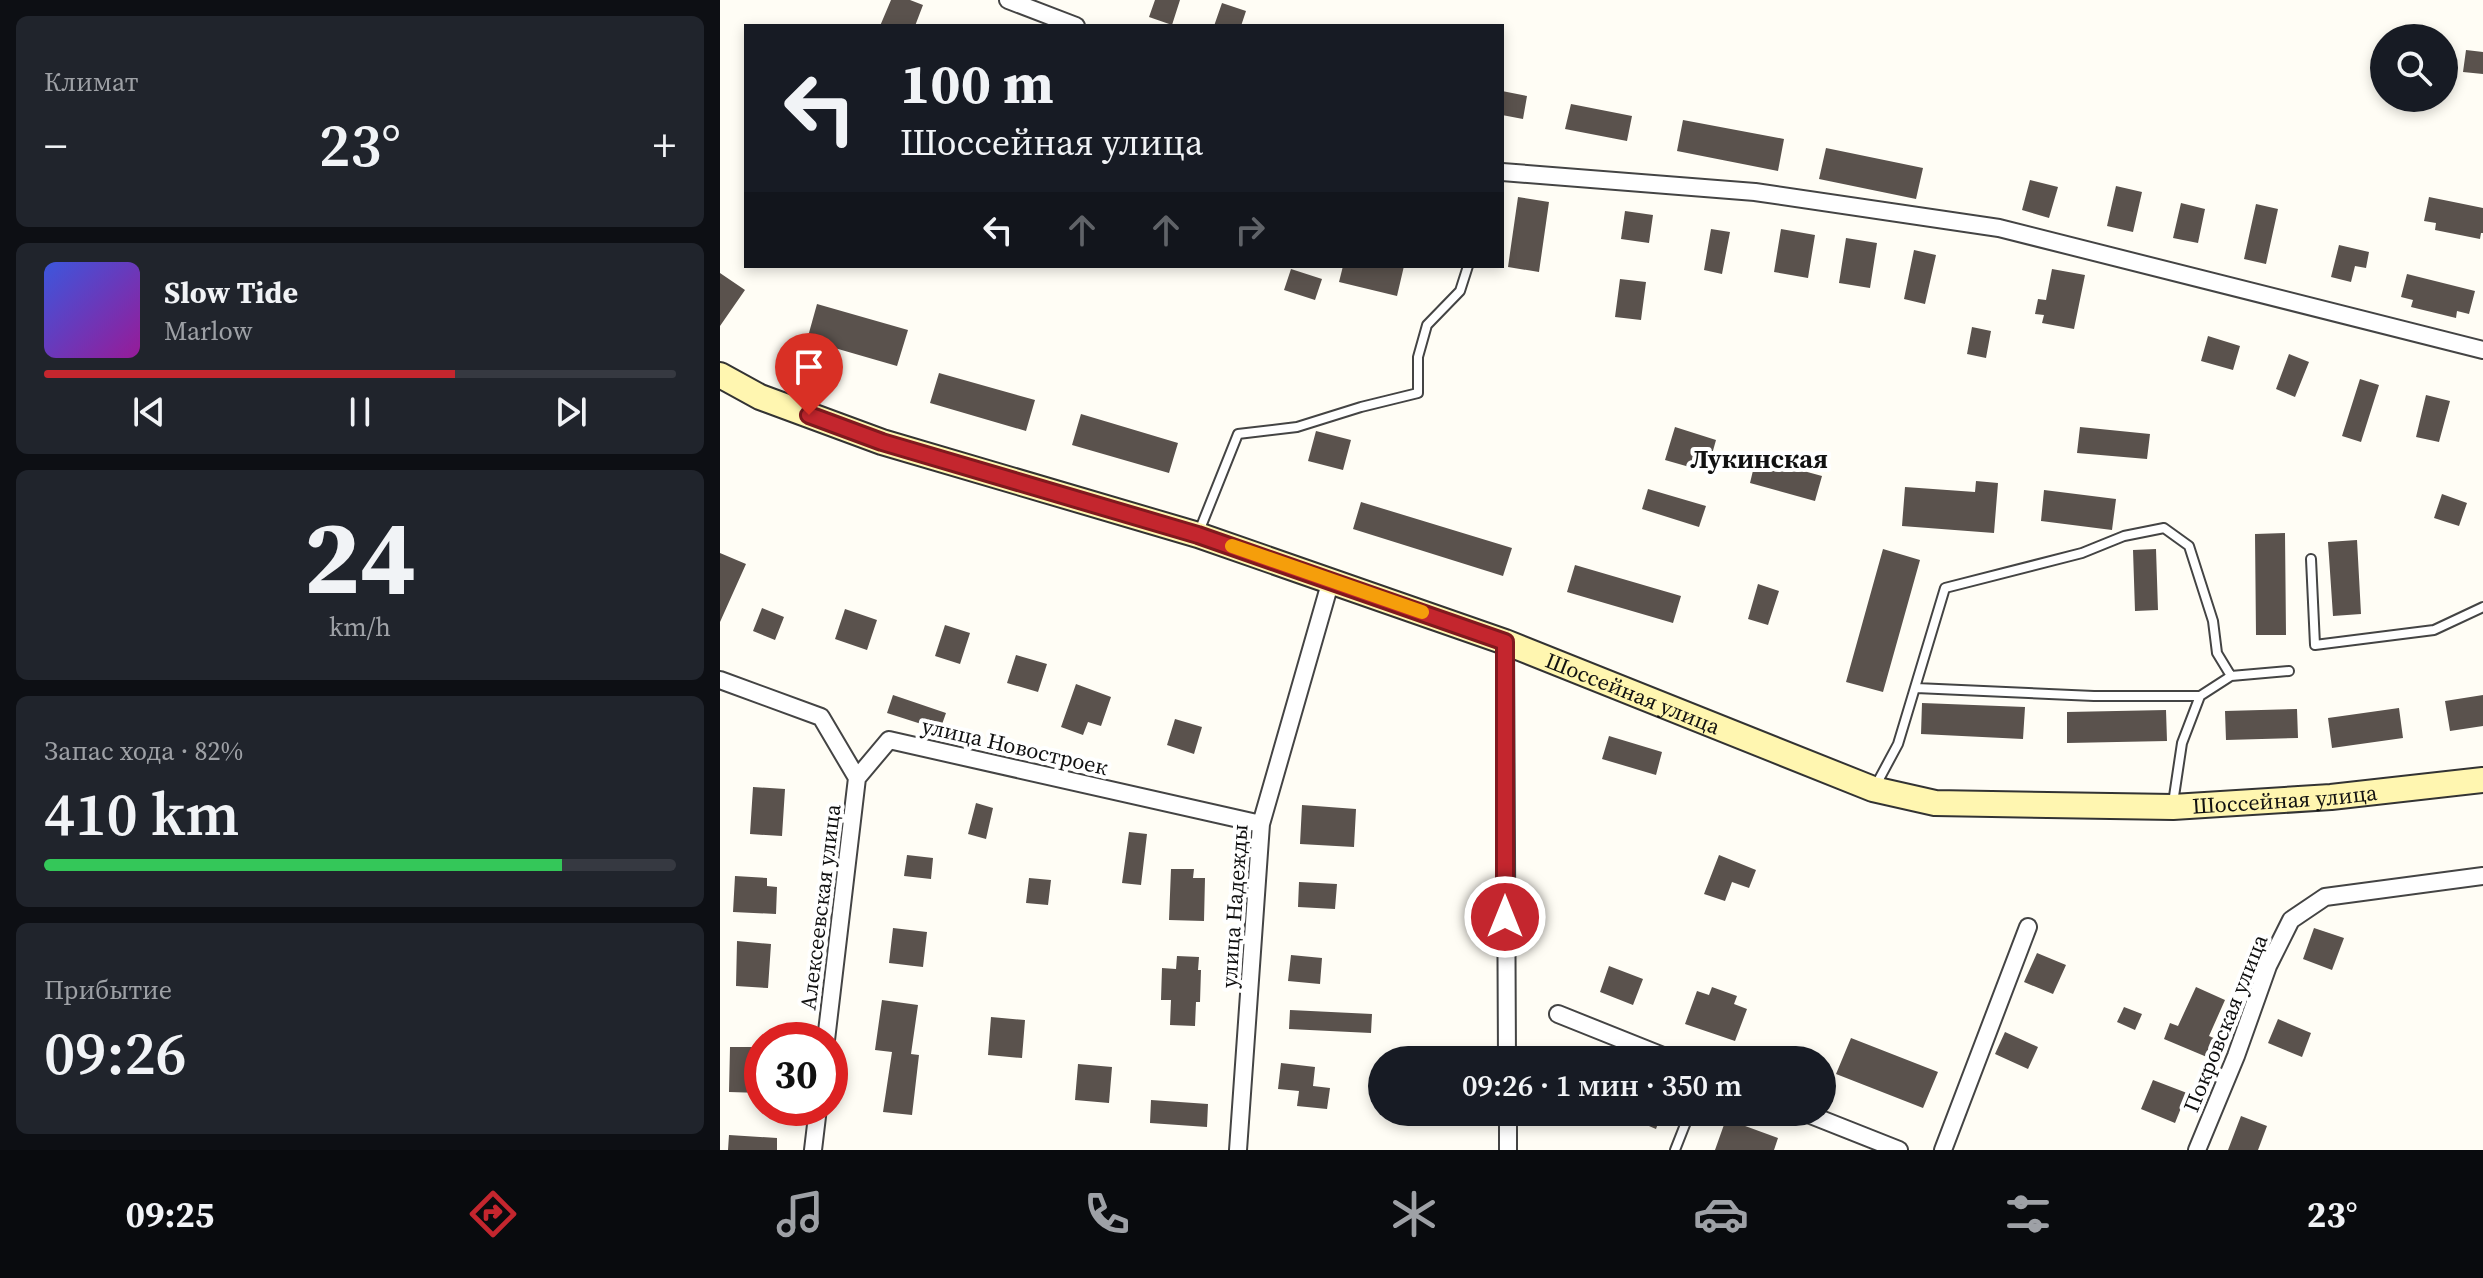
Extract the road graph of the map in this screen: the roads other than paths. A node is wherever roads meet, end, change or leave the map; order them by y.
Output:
1 (1008, 0) edge
2 (1071, 24) edge
3 (1504, 172) edge
4 (1467, 268) edge
5 (2483, 350) edge
6 (720, 375) edge
7 (1198, 535) junction
8 (2311, 559) dead end
9 (1331, 580) junction
10 (2483, 607) edge
11 (1505, 642) junction
12 (2289, 671) dead end
13 (2231, 676) junction
14 (720, 680) edge
15 (1916, 688) junction
16 (2200, 696) junction
17 (857, 778) junction
18 (2483, 780) edge
19 (1873, 789) junction
20 (2173, 807) junction
21 (1261, 824) junction
22 (2483, 876) edge
23 (2028, 927) dead end
24 (1558, 1014) dead end
25 (828, 1022) edge
26 (1507, 1046) edge
27 (1638, 1046) edge
28 (1836, 1125) edge
29 (816, 1126) edge
30 (1508, 1126) edge
31 (1684, 1126) edge
32 (813, 1150) edge
33 (1238, 1150) edge
34 (1508, 1150) edge
35 (1675, 1150) edge
36 (1899, 1150) edge
37 (1943, 1150) edge
38 (2197, 1150) edge

1 - 2 street
3 - 5 street
4 - 7 lane
6 - 7 main road, Шоссейная улица
7 - 9 main road, Шоссейная улица
8 - 10 lane
9 - 11 main road, Шоссейная улица
9 - 21 street, улица Надежды
11 - 19 main road, Шоссейная улица
11 - 26 street
12 - 13 lane
13 - 15 lane
13 - 16 lane
14 - 17 street
15 - 16 lane
15 - 19 lane
16 - 20 lane
17 - 21 street, улица Новостроек
17 - 25 street, Алексеевская улица
18 - 20 main road, Шоссейная улица
19 - 20 main road, Шоссейная улица
21 - 33 street, улица Надежды
22 - 38 street, Покровская улица
23 - 37 street
24 - 27 street
28 - 36 street
29 - 32 street
30 - 34 street
31 - 35 lane

